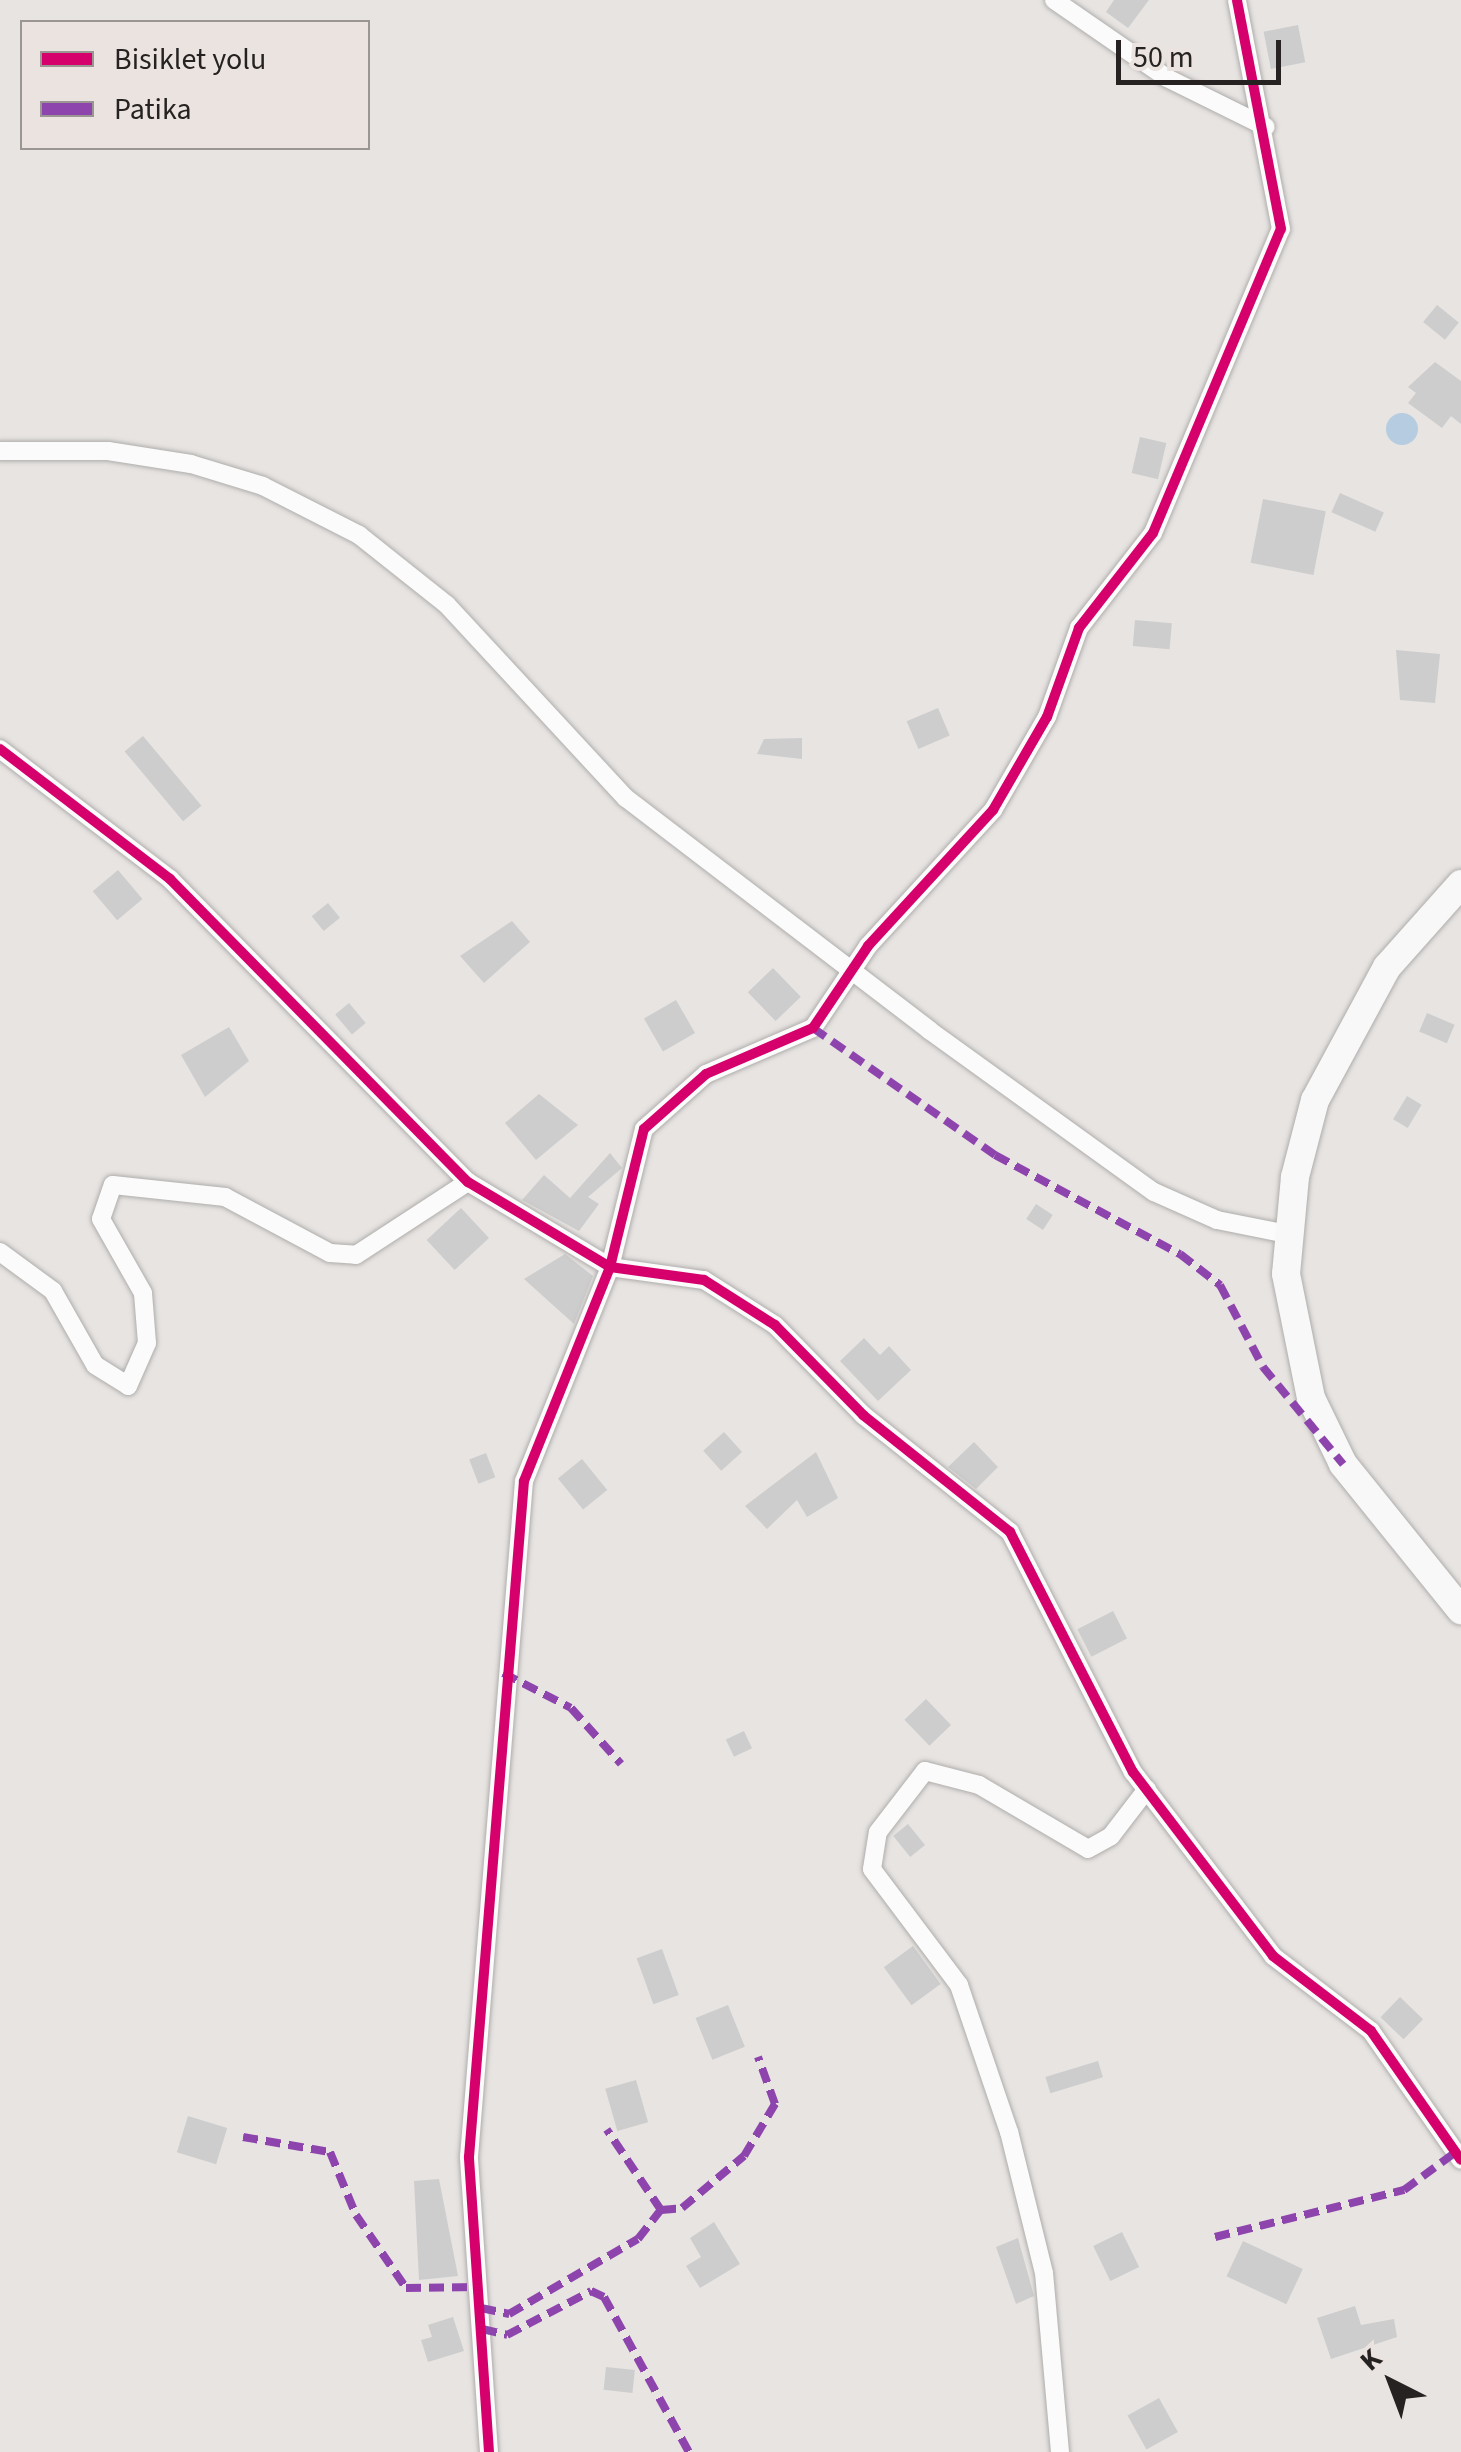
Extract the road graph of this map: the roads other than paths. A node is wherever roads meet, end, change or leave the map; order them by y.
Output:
1 (1054, 0) edge
2 (1237, 0) edge
3 (1266, 127) junction
4 (0, 451) edge
5 (0, 748) edge
6 (1461, 884) edge
7 (854, 972) junction
8 (468, 1182) junction
9 (1287, 1234) junction
10 (0, 1252) edge
11 (610, 1266) junction
12 (1461, 1610) edge
13 (1147, 1789) junction
14 (1461, 2160) edge
15 (489, 2452) edge
16 (1060, 2452) edge

1 - 3 street
2 - 3 street
3 - 7 street
4 - 7 street
5 - 8 street
6 - 9 street
7 - 9 street
7 - 11 street
8 - 10 street
8 - 11 street
9 - 12 street
11 - 13 street
11 - 15 street
13 - 14 street
13 - 16 street

